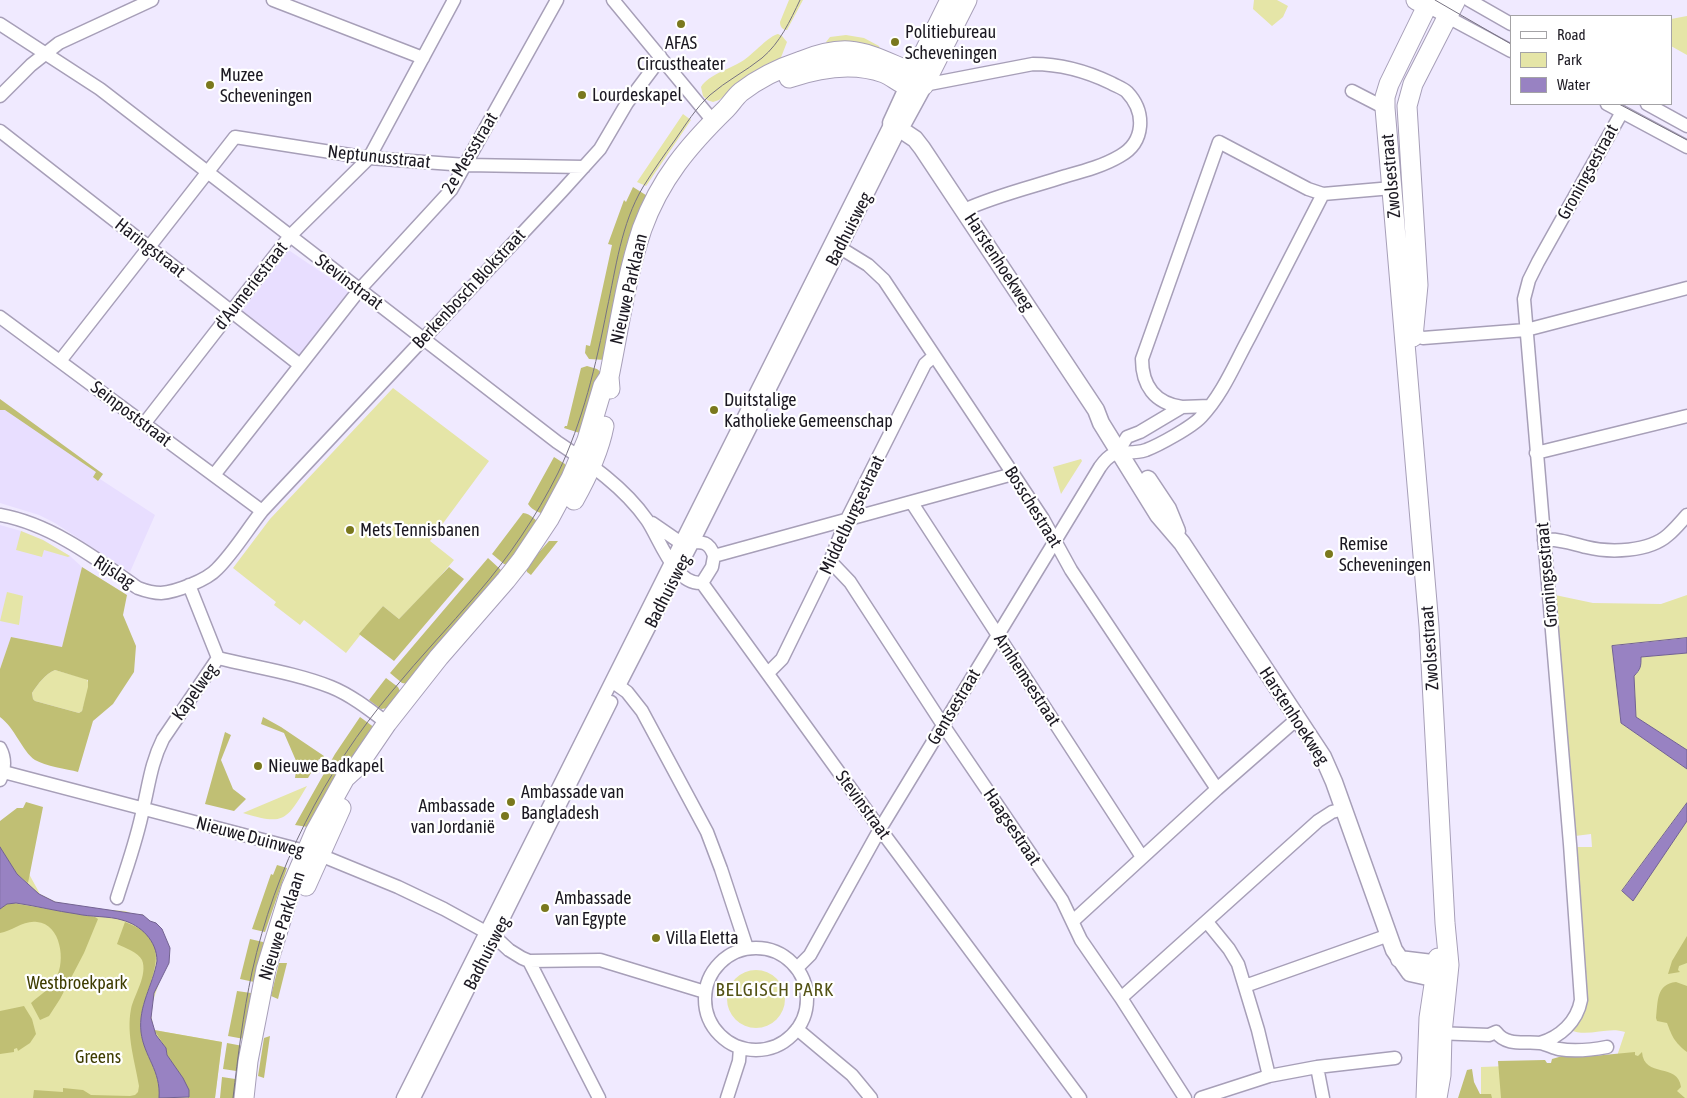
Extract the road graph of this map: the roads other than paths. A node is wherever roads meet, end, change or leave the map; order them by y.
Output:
1 (152, 0) edge
2 (273, 0) edge
3 (454, 0) edge
4 (557, 0) edge
5 (613, 0) edge
6 (950, 0) edge
7 (966, 0) edge
8 (1456, 0) edge
9 (1469, 0) edge
10 (1434, 6) edge
11 (1510, 23) edge
12 (0, 24) edge
13 (1510, 50) edge
14 (46, 53) junction
15 (660, 56) junction
16 (423, 58) junction
17 (915, 81) junction
18 (1352, 91) dead end
19 (0, 96) edge
20 (1609, 105) edge
21 (1649, 105) edge
22 (1385, 108) junction
23 (1622, 112) junction
24 (720, 114) junction
25 (896, 126) junction
26 (1687, 126) edge
27 (0, 130) edge
28 (1687, 146) edge
29 (369, 158) junction
30 (466, 164) junction
31 (584, 166) junction
32 (206, 171) junction
33 (1392, 188) junction
34 (1323, 194) junction
35 (964, 210) junction
36 (290, 236) junction
37 (836, 245) junction
38 (148, 246) junction
39 (1687, 288) edge
40 (360, 289) junction
41 (232, 311) junction
42 (0, 317) edge
43 (1526, 330) junction
44 (1409, 333) junction
45 (423, 338) junction
46 (934, 356) junction
47 (60, 361) junction
48 (300, 365) junction
49 (1210, 406) junction
50 (1182, 407) junction
51 (1687, 416) edge
52 (144, 424) junction
53 (1124, 449) junction
54 (1536, 453) junction
55 (585, 461) junction
56 (1013, 474) junction
57 (214, 475) junction
58 (912, 503) junction
59 (262, 511) junction
60 (0, 515) edge
61 (1687, 515) edge
62 (646, 518) junction
63 (846, 521) junction
64 (1544, 540) junction
65 (687, 542) junction
66 (1055, 542) junction
67 (714, 556) junction
68 (830, 562) junction
69 (674, 566) junction
70 (702, 583) junction
71 (189, 585) junction
72 (998, 636) junction
73 (218, 658) junction
74 (768, 672) junction
75 (615, 684) junction
76 (1297, 719) junction
77 (387, 723) junction
78 (943, 725) junction
79 (0, 748) edge
80 (1, 774) edge
81 (1217, 789) junction
82 (1343, 809) junction
83 (143, 810) junction
84 (880, 829) junction
85 (313, 853) junction
86 (1142, 857) junction
87 (117, 898) dead end
88 (1073, 922) junction
89 (1207, 922) junction
90 (490, 934) junction
91 (1389, 935) junction
92 (747, 948) junction
93 (529, 961) junction
94 (797, 968) junction
95 (1442, 972) junction
96 (1245, 986) junction
97 (705, 992) junction
98 (1121, 998) junction
99 (797, 1029) junction
100 (1435, 1033) junction
101 (1540, 1043) junction
102 (1607, 1047) dead end
103 (740, 1048) junction
104 (1395, 1058) dead end
105 (1317, 1067) junction
106 (1269, 1076) junction
107 (1224, 1094) edge
108 (244, 1098) edge
109 (250, 1098) edge
110 (403, 1098) edge
111 (414, 1098) edge
112 (599, 1098) edge
113 (727, 1098) edge
114 (870, 1098) edge
115 (1080, 1098) edge
116 (1185, 1098) edge
117 (1201, 1098) edge
118 (1323, 1098) edge
119 (1426, 1098) edge
120 (1438, 1098) edge

1 - 14 street
2 - 16 street
3 - 16 street, d'Aumeriestraat
4 - 30 street, 2e Messstraat
5 - 15 street
6 - 17 main road
7 - 17 main road
8 - 10 main road, Zwolsestraat
9 - 11 street
10 - 13 street
10 - 22 main road, Zwolsestraat
10 - 44 main road, Zwolsestraat
12 - 14 street
14 - 19 street
14 - 32 street, Stevinstraat
15 - 24 street
15 - 31 street, Berkenbosch Blokstraat
16 - 29 street, d'Aumeriestraat
17 - 24 main road, Nieuwe Parklaan
17 - 25 street, Badhuisweg
17 - 35 street
18 - 22 street
20 - 23 street
21 - 26 street
22 - 33 main road, Zwolsestraat
23 - 28 street
23 - 43 street, Groningsestraat
24 - 55 main road, Nieuwe Parklaan
25 - 35 street, Harstenhoekweg
25 - 37 street, Badhuisweg
27 - 38 street, Haringstraat
29 - 30 street, Neptunusstraat
29 - 32 street, Neptunusstraat
29 - 36 street, d'Aumeriestraat
30 - 31 street, Neptunusstraat
30 - 40 street, 2e Messstraat
31 - 45 street, Berkenbosch Blokstraat
32 - 36 street, Stevinstraat
32 - 38 street
33 - 34 street
33 - 44 main road, Zwolsestraat
34 - 49 street
34 - 50 street
35 - 53 street, Harstenhoekweg
36 - 40 street, Stevinstraat
36 - 41 street, d'Aumeriestraat
37 - 46 street, Bosschestraat
37 - 65 street, Badhuisweg
38 - 41 street, Haringstraat
38 - 47 street
39 - 43 street
40 - 45 street, Stevinstraat
40 - 48 street, 2e Messstraat
41 - 48 street, Haringstraat
41 - 52 street, d'Aumeriestraat
42 - 47 street, Seinpoststraat
43 - 44 street
43 - 54 street, Groningsestraat
44 - 95 main road, Zwolsestraat
45 - 55 street, Stevinstraat
45 - 59 street, Berkenbosch Blokstraat
46 - 56 street, Bosschestraat
46 - 63 street, Middelburgsestraat
47 - 52 street, Seinpoststraat
48 - 57 street, 2e Messstraat
49 - 50 street
49 - 53 street
50 - 53 street, Gentsestraat
51 - 54 street
52 - 57 street, Seinpoststraat
53 - 66 street, Gentsestraat
53 - 76 street, Harstenhoekweg
54 - 64 street, Groningsestraat
55 - 62 street, Stevinstraat
55 - 77 main road, Nieuwe Parklaan
56 - 58 street
56 - 66 street, Bosschestraat
57 - 59 street, Seinpoststraat
58 - 63 street
58 - 72 street, Arnhemsestraat
59 - 71 street, Rijslag
60 - 71 street, Rijslag
61 - 64 street
62 - 65 street, Stevinstraat
62 - 69 street, Stevinstraat
63 - 67 street
63 - 68 street, Middelburgsestraat
64 - 101 street, Groningsestraat
65 - 67 street
65 - 69 street, Badhuisweg
66 - 72 street, Gentsestraat
66 - 81 street, Bosschestraat
67 - 70 street, Badhuisweg
68 - 74 street, Middelburgsestraat
68 - 78 street, Haagsestraat
69 - 70 street
69 - 75 street, Badhuisweg
70 - 74 street, Stevinstraat
71 - 73 street
72 - 78 street, Gentsestraat
72 - 86 street, Arnhemsestraat
73 - 77 street, Kapelweg
73 - 83 street, Kapelweg
74 - 84 street, Stevinstraat
75 - 90 street, Badhuisweg
75 - 92 street
76 - 81 street
76 - 82 street, Harstenhoekweg
77 - 85 main road, Nieuwe Parklaan
78 - 84 street, Gentsestraat
78 - 88 street, Haagsestraat
79 - 80 street, Nieuwe Duinweg
80 - 83 street, Nieuwe Duinweg
81 - 86 street
82 - 89 street
82 - 91 street, Harstenhoekweg
83 - 85 street, Nieuwe Duinweg
83 - 87 street, Kapelweg
84 - 94 street, Gentsestraat
84 - 115 street, Stevinstraat
85 - 90 street, Nieuwe Duinweg
85 - 108 main road, Nieuwe Parklaan
85 - 109 main road, Nieuwe Parklaan
86 - 88 street
88 - 98 street, Haagsestraat
89 - 96 street
89 - 98 street
90 - 93 street, Nieuwe Duinweg
90 - 110 street, Badhuisweg
90 - 111 street, Badhuisweg
91 - 95 street, Harstenhoekweg
91 - 96 street
92 - 94 street
92 - 97 street
93 - 97 street
93 - 112 street
94 - 99 street
95 - 100 main road, Zwolsestraat
96 - 106 street
97 - 103 street
98 - 116 street, Haagsestraat
99 - 103 street
99 - 114 street
100 - 101 street
100 - 119 main road, Zwolsestraat
100 - 120 main road, Zwolsestraat
101 - 102 street
103 - 113 street
104 - 105 street
105 - 106 street
105 - 118 street
106 - 107 street
107 - 117 street

